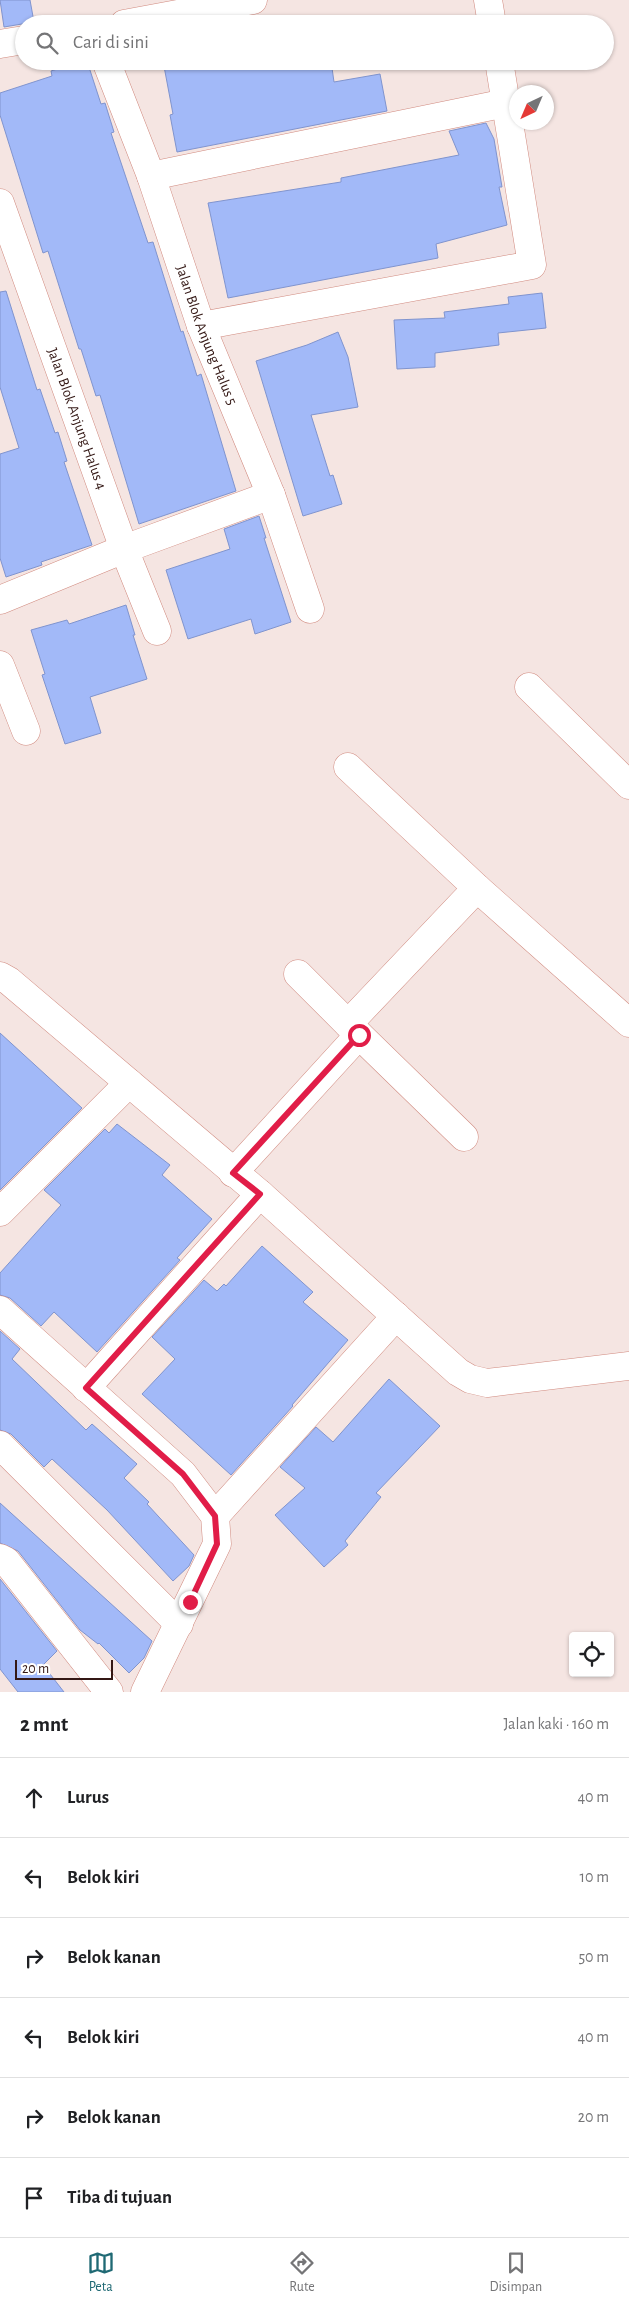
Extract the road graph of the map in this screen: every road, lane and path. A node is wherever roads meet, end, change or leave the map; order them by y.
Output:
1 (253, 0) edge
2 (488, 0) edge
3 (172, 15) edge
4 (490, 15) edge
5 (15, 42) edge
6 (0, 44) edge
7 (110, 70) edge
8 (501, 70) edge
9 (506, 102) junction
10 (151, 176) junction
11 (0, 203) edge
12 (201, 326) junction
13 (271, 495) junction
14 (124, 549) junction
15 (0, 600) edge
16 (310, 609) dead end
17 (157, 631) dead end
18 (0, 665) edge
19 (529, 687) dead end
20 (26, 731) dead end
21 (348, 767) dead end
22 (629, 785) edge
23 (477, 888) junction
24 (298, 974) dead end
25 (0, 976) edge
26 (629, 1023) edge
27 (354, 1029) junction
28 (129, 1083) junction
29 (464, 1137) dead end
30 (233, 1173) junction
31 (260, 1194) junction
32 (0, 1212) edge
33 (0, 1310) edge
34 (396, 1316) junction
35 (629, 1366) edge
36 (86, 1388) junction
37 (0, 1445) edge
38 (215, 1516) junction
39 (0, 1558) edge
40 (179, 1624) junction
41 (109, 1692) edge
42 (145, 1692) edge

1 - 3 street
2 - 4 street
5 - 6 street
7 - 10 street, Jalan Blok Anjung Halus 5
8 - 9 street
9 - 10 street
9 - 12 street
10 - 12 street, Jalan Blok Anjung Halus 5
11 - 14 street, Jalan Blok Anjung Halus 4
12 - 13 street, Jalan Blok Anjung Halus 5
13 - 14 street
13 - 16 street, Jalan Blok Anjung Halus 5
14 - 15 street
14 - 17 street, Jalan Blok Anjung Halus 4
18 - 20 street
19 - 22 street
21 - 23 street
23 - 26 street
23 - 27 street
24 - 27 street
25 - 28 street
27 - 29 street
27 - 30 street
28 - 30 street
28 - 32 street
30 - 31 street
31 - 34 street
31 - 36 street
33 - 36 street
34 - 35 street
34 - 38 street
36 - 38 street
37 - 40 street
38 - 40 street
39 - 41 street
40 - 42 street

